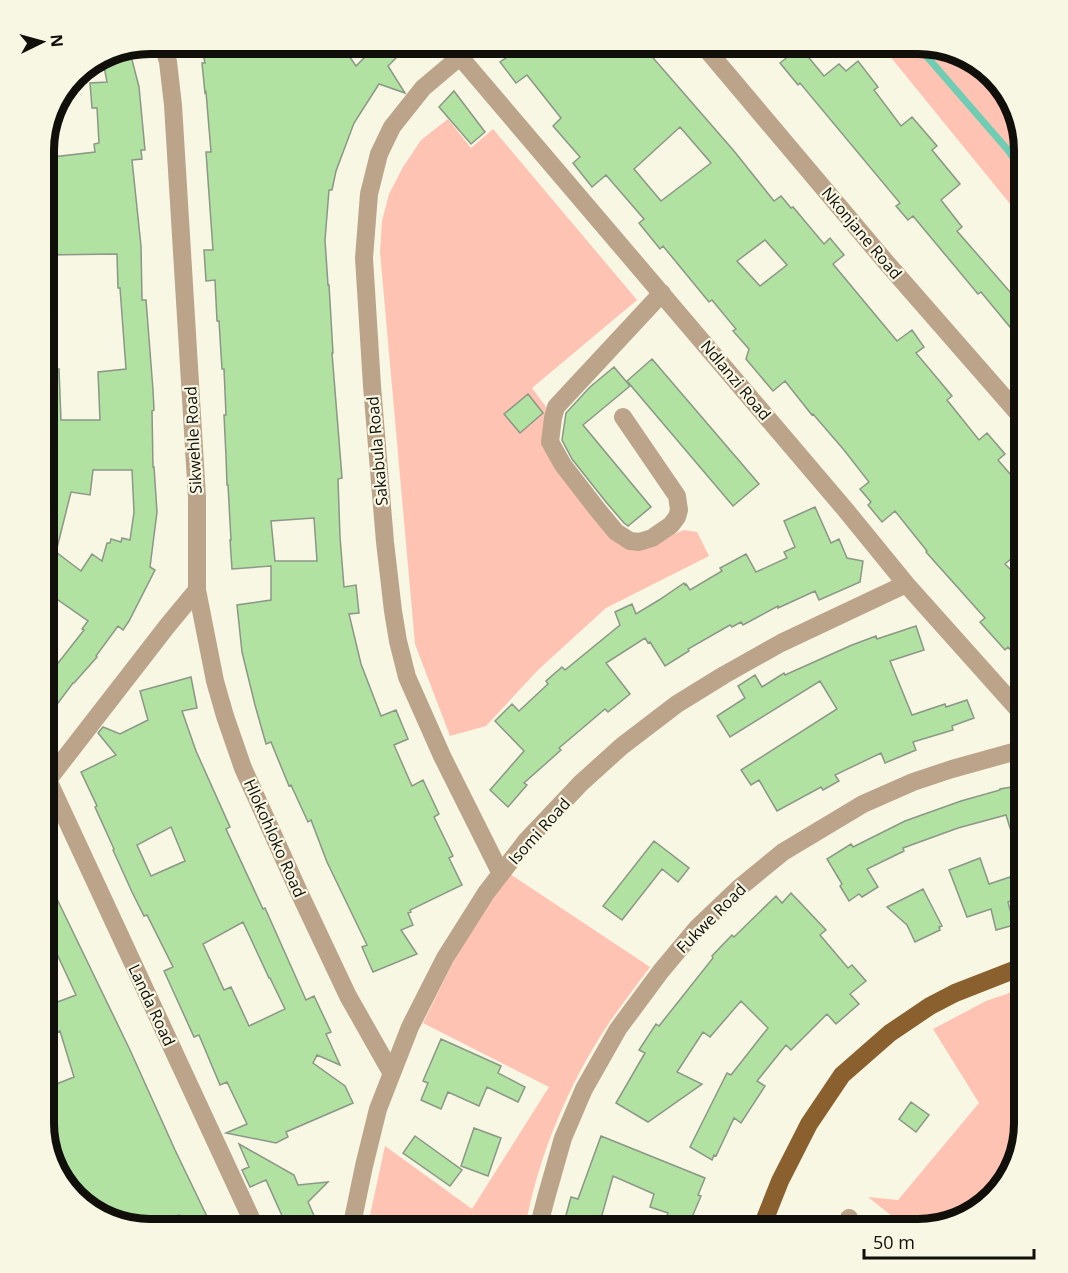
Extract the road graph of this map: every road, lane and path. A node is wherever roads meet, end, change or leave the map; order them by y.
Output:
1 (166, 54) edge
2 (451, 54) edge
3 (457, 54) edge
4 (710, 54) edge
5 (662, 293) junction
6 (1014, 409) edge
7 (623, 417) dead end
8 (906, 584) junction
9 (197, 590) junction
10 (1014, 705) edge
11 (1014, 752) edge
12 (54, 773) edge
13 (54, 800) edge
14 (501, 874) junction
15 (1014, 970) edge
16 (391, 1072) junction
17 (251, 1219) edge
18 (353, 1219) edge
19 (541, 1219) edge
20 (765, 1219) edge

1 - 9 street, Sikwehle Road
2 - 14 street, Sakabula Road
3 - 5 street, Ndlanzi Road
4 - 6 street, Nkonjane Road
5 - 7 street
5 - 8 street, Ndlanzi Road
8 - 10 street, Ndlanzi Road
8 - 14 street, Isomi Road
9 - 12 street
9 - 16 street, Hlokohloko Road
11 - 19 street, Fukwe Road
13 - 17 street, Landa Road
14 - 16 street, Isomi Road
15 - 20 main road
16 - 18 street, Isomi Road

